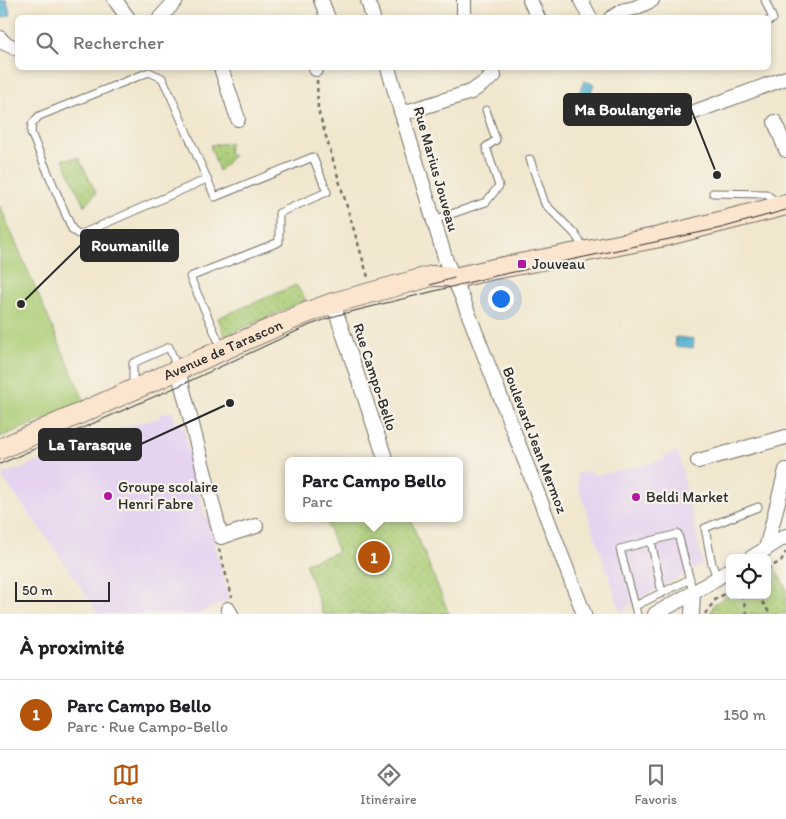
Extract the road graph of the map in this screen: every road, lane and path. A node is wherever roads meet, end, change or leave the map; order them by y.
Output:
1 (115, 0) edge
2 (176, 0) edge
3 (321, 0) edge
4 (368, 0) edge
5 (464, 0) edge
6 (530, 0) edge
7 (581, 0) edge
8 (652, 0) edge
9 (764, 0) edge
10 (634, 7) edge
11 (126, 15) edge
12 (163, 15) edge
13 (327, 15) edge
14 (370, 15) edge
15 (464, 15) edge
16 (537, 15) edge
17 (588, 15) edge
18 (616, 15) edge
19 (771, 20) edge
20 (0, 38) edge
21 (15, 48) edge
22 (222, 70) edge
23 (316, 70) edge
24 (389, 70) edge
25 (491, 70) edge
26 (786, 78) edge
27 (486, 110) dead end
28 (403, 113) junction
29 (681, 117) dead end
30 (238, 118) dead end
31 (775, 122) dead end
32 (786, 150) edge
33 (530, 159) dead end
34 (207, 179) junction
35 (712, 193) dead end
36 (784, 206) edge
37 (434, 220) junction
38 (587, 251) junction
39 (454, 278) junction
40 (373, 293) junction
41 (334, 303) junction
42 (222, 351) junction
43 (178, 370) junction
44 (786, 437) edge
45 (0, 449) edge
46 (385, 457) edge
47 (698, 461) dead end
48 (786, 470) edge
49 (758, 507) dead end
50 (256, 526) dead end
51 (786, 536) edge
52 (652, 541) junction
53 (766, 549) junction
54 (758, 554) edge
55 (726, 572) edge
56 (717, 578) junction
57 (692, 586) junction
58 (662, 593) junction
59 (726, 593) edge
60 (743, 599) edge
61 (761, 599) edge
62 (636, 610) edge
63 (584, 614) edge
64 (655, 614) edge
65 (692, 614) edge
66 (706, 614) edge
67 (747, 614) edge
68 (770, 614) edge

1 - 11 street
2 - 12 street
3 - 13 street
4 - 14 street
5 - 15 street
6 - 16 street
7 - 17 street
8 - 10 street
9 - 19 lane
10 - 18 street
20 - 21 street
22 - 30 street
23 - 40 path
24 - 28 street, Rue Marius Jouveau
25 - 28 street
26 - 29 street
27 - 37 lane
28 - 37 street, Rue Marius Jouveau
31 - 32 street
33 - 38 lane
34 - 34 lane
34 - 42 lane
35 - 36 lane
36 - 38 street, Avenue de Tarascon
37 - 39 street, Rue Marius Jouveau
38 - 39 street, Avenue de Tarascon
39 - 40 street, Avenue de Tarascon
39 - 63 street, Boulevard Jean Mermoz
40 - 41 street, Avenue de Tarascon
41 - 42 street, Avenue de Tarascon
41 - 46 street, Rue Campo-Bello
42 - 43 street, Avenue de Tarascon
43 - 45 street, Avenue de Tarascon
43 - 50 street
44 - 47 street
48 - 53 street
49 - 56 lane
51 - 53 street
52 - 57 lane
52 - 58 lane
52 - 62 lane
53 - 54 street
55 - 56 street
56 - 57 street
57 - 58 lane
57 - 64 street
57 - 65 street
58 - 62 lane
59 - 66 path
60 - 67 path
61 - 68 path

